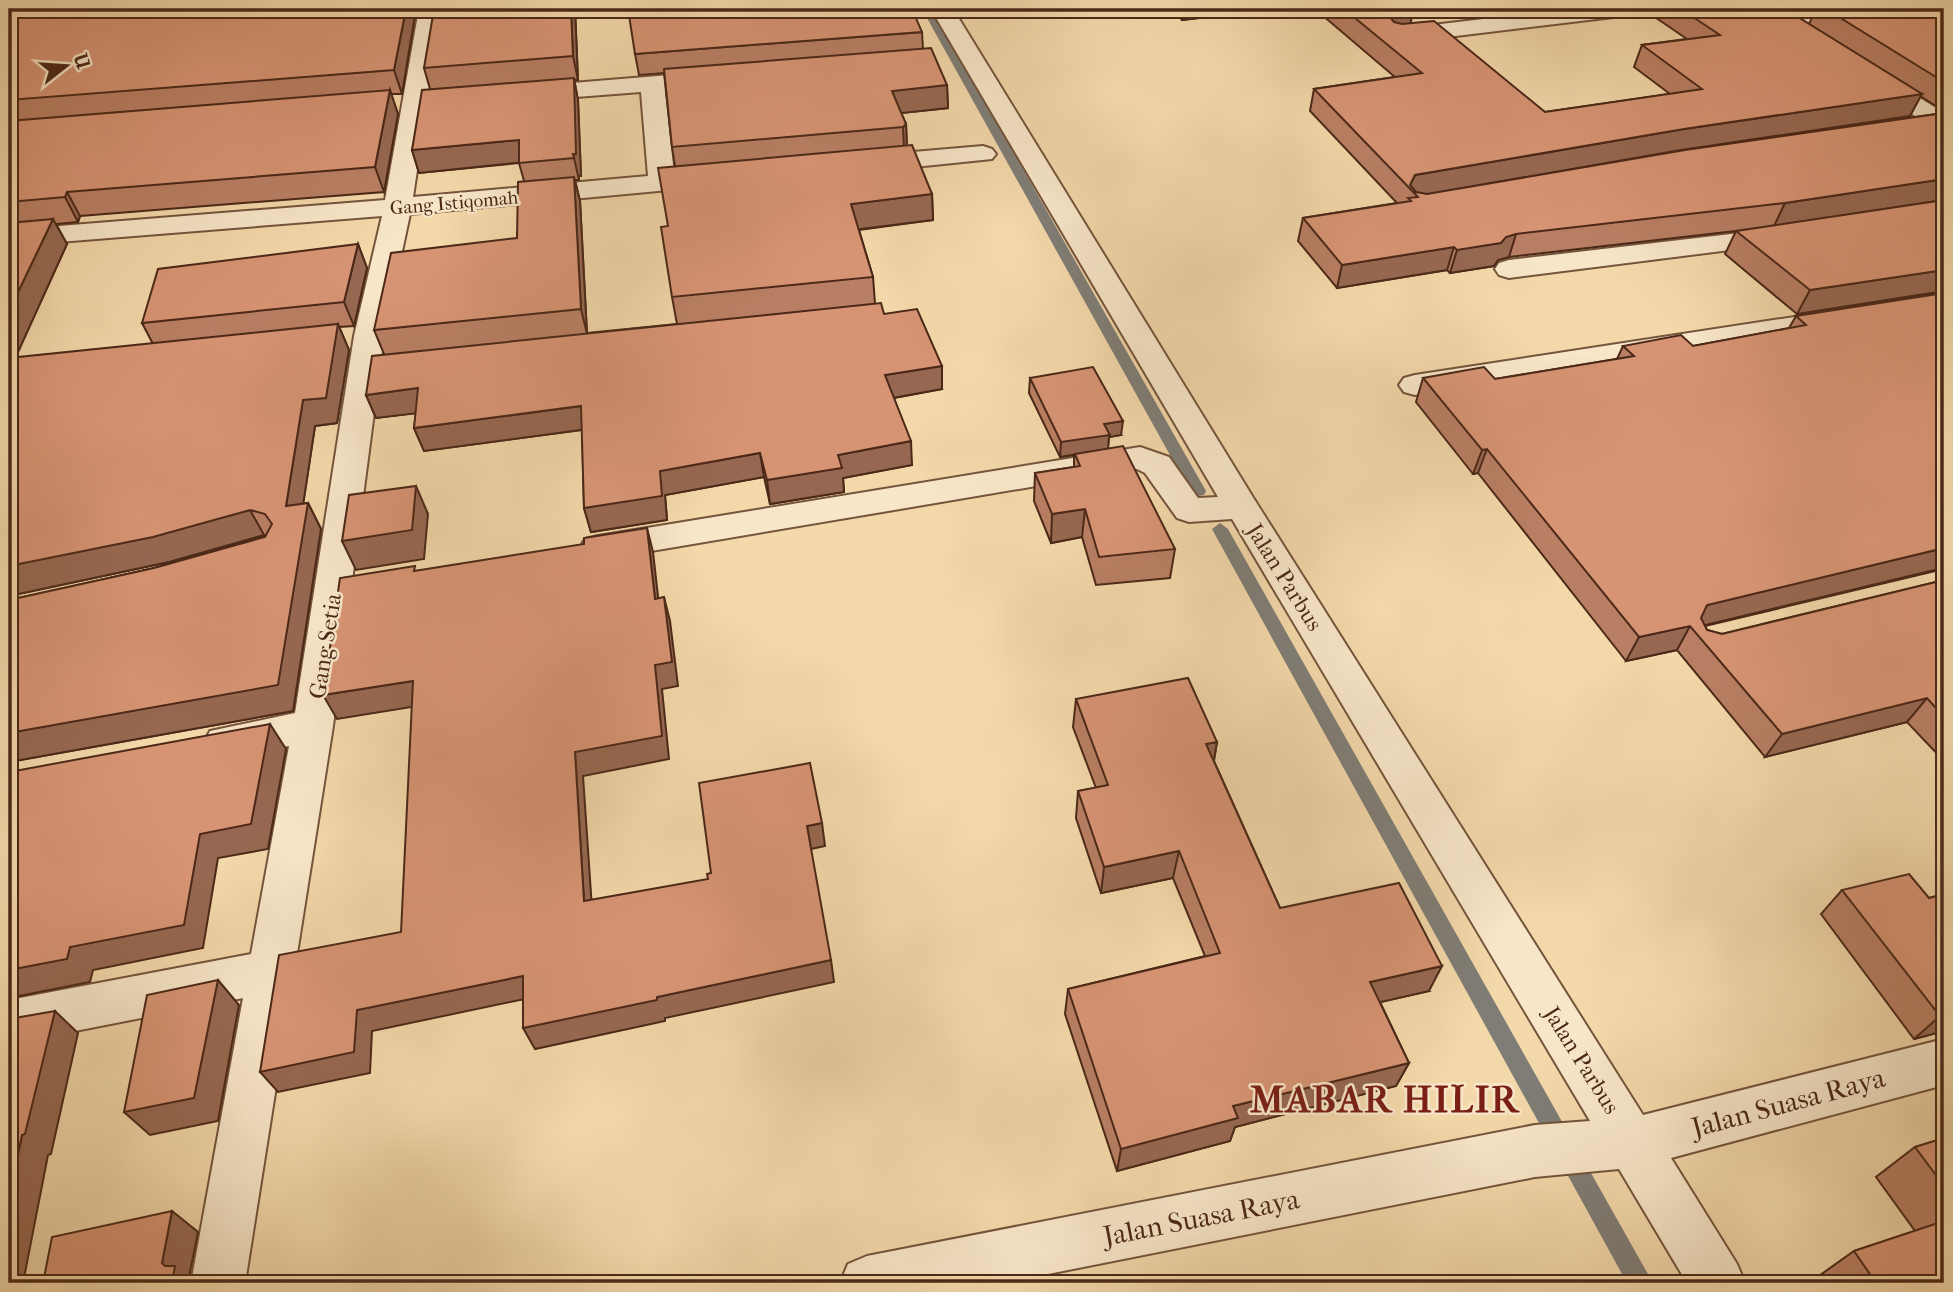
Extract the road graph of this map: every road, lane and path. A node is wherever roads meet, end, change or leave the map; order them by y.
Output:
1 (430, 9) edge
2 (942, 9) edge
3 (1622, 9) edge
4 (1856, 9) edge
5 (1772, 14) edge
6 (1398, 36) edge
7 (1814, 41) edge
8 (1849, 63) edge
9 (747, 76) edge
10 (652, 83) junction
11 (506, 95) edge
12 (1943, 122) edge
13 (1901, 128) edge
14 (983, 154) dead end
15 (844, 166) edge
16 (732, 177) edge
17 (662, 183) junction
18 (398, 207) junction
19 (1814, 231) edge
20 (9, 237) edge
21 (1510, 269) dead end
22 (1944, 303) edge
23 (1415, 385) dead end
24 (1242, 507) junction
25 (561, 554) edge
26 (313, 726) junction
27 (194, 747) edge
28 (272, 971) junction
29 (9, 1022) edge
30 (1944, 1062) edge
31 (1617, 1144) junction
32 (218, 1283) edge
33 (867, 1283) edge
34 (1718, 1283) edge

1 - 18 street, Gang Setia
2 - 24 street, Jalan Parbus
3 - 6 street
4 - 5 street
5 - 7 street
8 - 12 street
9 - 10 street
10 - 11 street
10 - 17 street
12 - 13 street
14 - 15 street
16 - 17 street, Gang Istiqomah
17 - 18 street, Gang Istiqomah
18 - 20 street, Gang Istiqomah
18 - 26 street, Gang Setia
19 - 21 street
22 - 23 street
24 - 25 street
24 - 31 street, Jalan Parbus
26 - 27 street
26 - 28 street, Gang Setia
28 - 29 street
28 - 32 street, Gang Setia
30 - 31 street, Jalan Suasa Raya
31 - 33 street, Jalan Suasa Raya
31 - 34 street, Jalan Parbus

